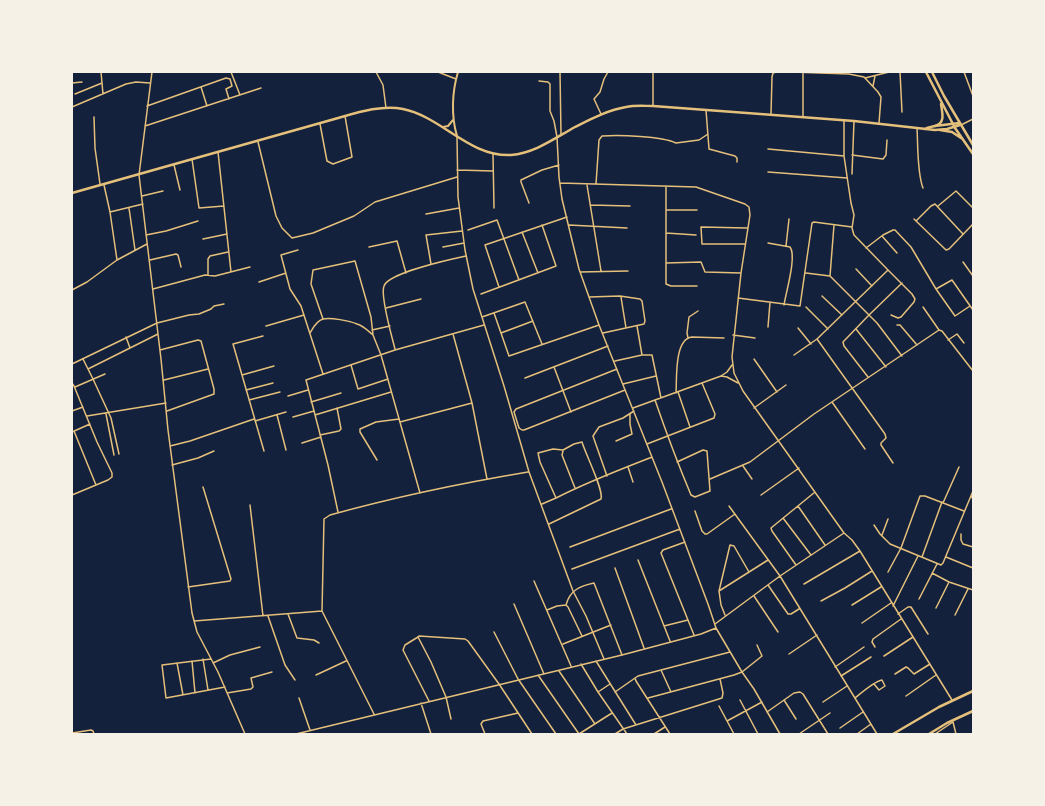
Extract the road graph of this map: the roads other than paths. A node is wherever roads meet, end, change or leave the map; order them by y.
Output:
1 (101, 72) edge
2 (152, 72) edge
3 (231, 72) edge
4 (376, 72) edge
5 (438, 72) edge
6 (458, 72) edge
7 (560, 72) edge
8 (608, 72) edge
9 (653, 72) edge
10 (776, 72) edge
11 (791, 72) edge
12 (815, 72) edge
13 (889, 72) edge
14 (900, 72) edge
15 (926, 72) edge
16 (932, 72) edge
17 (964, 72) edge
18 (803, 73) junction
19 (849, 73) edge
20 (875, 76) junction
21 (865, 78) junction
22 (456, 79) junction
23 (82, 82) dead end
24 (539, 82) dead end
25 (72, 83) edge
26 (102, 83) junction
27 (150, 83) junction
28 (873, 86) junction
29 (201, 87) junction
30 (261, 88) dead end
31 (74, 94) dead end
32 (103, 94) junction
33 (240, 95) junction
34 (973, 96) edge
35 (229, 99) junction
36 (940, 101) junction
37 (147, 106) junction
38 (207, 106) junction
39 (653, 106) junction
40 (72, 107) edge
41 (386, 108) junction
42 (706, 110) junction
43 (902, 112) dead end
44 (600, 114) junction
45 (345, 116) junction
46 (771, 116) junction
47 (94, 117) dead end
48 (802, 118) junction
49 (973, 119) edge
50 (453, 120) junction
51 (844, 120) junction
52 (854, 121) junction
53 (952, 123) junction
54 (320, 124) junction
55 (878, 124) junction
56 (960, 124) junction
57 (145, 126) junction
58 (440, 126) junction
59 (917, 128) junction
60 (955, 128) junction
61 (925, 129) junction
62 (940, 130) junction
63 (708, 134) junction
64 (561, 135) junction
65 (457, 137) junction
66 (557, 137) junction
67 (887, 140) dead end
68 (258, 141) junction
69 (964, 142) junction
70 (973, 145) edge
71 (768, 149) dead end
72 (218, 152) junction
73 (493, 153) junction
74 (973, 154) edge
75 (852, 155) junction
76 (844, 156) junction
77 (192, 159) junction
78 (737, 162) dead end
79 (174, 165) junction
80 (559, 166) junction
81 (457, 170) junction
82 (493, 171) junction
83 (768, 172) dead end
84 (139, 174) junction
85 (852, 174) dead end
86 (458, 177) junction
87 (847, 178) junction
88 (560, 183) junction
89 (587, 184) junction
90 (596, 184) junction
91 (104, 185) junction
92 (100, 186) junction
93 (666, 186) junction
94 (923, 188) dead end
95 (163, 190) dead end
96 (180, 190) dead end
97 (72, 193) edge
98 (142, 196) junction
99 (529, 203) dead end
100 (143, 204) junction
101 (590, 205) junction
102 (224, 206) junction
103 (630, 206) dead end
104 (938, 207) junction
105 (129, 208) junction
106 (459, 208) junction
107 (494, 208) dead end
108 (973, 208) edge
109 (666, 210) junction
110 (698, 210) dead end
111 (110, 212) junction
112 (426, 214) dead end
113 (567, 217) junction
114 (789, 219) dead end
115 (914, 219) dead end
116 (916, 220) junction
117 (198, 221) dead end
118 (542, 224) junction
119 (973, 224) edge
120 (569, 225) junction
121 (834, 225) junction
122 (594, 226) junction
123 (852, 227) junction
124 (627, 228) dead end
125 (747, 228) junction
126 (462, 230) junction
127 (468, 230) dead end
128 (522, 232) junction
129 (666, 233) junction
130 (227, 234) junction
131 (963, 234) junction
132 (146, 235) junction
133 (696, 235) dead end
134 (882, 236) junction
135 (504, 238) junction
136 (203, 239) dead end
137 (464, 243) junction
138 (768, 243) dead end
139 (147, 244) junction
140 (745, 244) junction
141 (786, 246) junction
142 (369, 247) dead end
143 (443, 247) dead end
144 (866, 248) junction
145 (135, 250) junction
146 (298, 250) dead end
147 (229, 252) junction
148 (897, 252) dead end
149 (466, 256) junction
150 (117, 260) junction
151 (150, 260) junction
152 (964, 262) dead end
153 (666, 263) junction
154 (431, 264) junction
155 (181, 267) dead end
156 (250, 267) dead end
157 (856, 269) dead end
158 (888, 270) junction
159 (628, 271) dead end
160 (231, 272) junction
161 (580, 272) junction
162 (601, 272) junction
163 (286, 273) junction
164 (406, 273) junction
165 (538, 273) junction
166 (741, 273) junction
167 (805, 273) junction
168 (208, 275) junction
169 (830, 276) junction
170 (973, 276) edge
171 (519, 280) junction
172 (259, 282) dead end
173 (902, 284) junction
174 (697, 286) dead end
175 (872, 286) junction
176 (499, 287) junction
177 (936, 288) junction
178 (153, 289) junction
179 (72, 290) edge
180 (481, 294) dead end
181 (620, 296) junction
182 (822, 296) dead end
183 (589, 297) junction
184 (738, 298) junction
185 (420, 299) dead end
186 (770, 302) junction
187 (856, 302) junction
188 (224, 304) dead end
189 (784, 305) junction
190 (806, 306) dead end
191 (970, 306) junction
192 (386, 308) junction
193 (923, 308) dead end
194 (973, 310) edge
195 (698, 311) dead end
196 (494, 313) junction
197 (304, 315) junction
198 (842, 315) junction
199 (869, 315) junction
200 (891, 315) dead end
201 (482, 317) junction
202 (322, 319) junction
203 (533, 321) junction
204 (157, 323) junction
205 (484, 325) junction
206 (599, 325) junction
207 (897, 325) dead end
208 (266, 326) dead end
209 (390, 326) junction
210 (637, 326) junction
211 (768, 327) dead end
212 (626, 328) junction
213 (798, 328) dead end
214 (828, 329) junction
215 (372, 330) junction
216 (856, 330) junction
217 (939, 330) junction
218 (501, 333) junction
219 (158, 334) junction
220 (310, 334) junction
221 (453, 334) junction
222 (603, 334) junction
223 (373, 335) junction
224 (263, 336) dead end
225 (733, 336) junction
226 (126, 337) junction
227 (688, 338) junction
228 (724, 338) dead end
229 (755, 338) dead end
230 (817, 339) junction
231 (948, 340) junction
232 (964, 343) dead end
233 (542, 344) junction
234 (811, 344) junction
235 (917, 345) junction
236 (608, 346) junction
237 (130, 348) junction
238 (160, 350) junction
239 (395, 350) junction
240 (381, 355) junction
241 (642, 355) junction
242 (794, 355) dead end
243 (902, 356) junction
244 (83, 359) junction
245 (754, 359) dead end
246 (614, 361) junction
247 (72, 364) edge
248 (351, 365) junction
249 (732, 365) junction
250 (274, 366) dead end
251 (554, 367) junction
252 (886, 367) junction
253 (88, 369) junction
254 (208, 369) junction
255 (617, 369) junction
256 (973, 371) edge
257 (105, 374) dead end
258 (323, 374) junction
259 (242, 375) junction
260 (656, 376) junction
261 (721, 376) junction
262 (868, 377) junction
263 (525, 378) dead end
264 (93, 379) junction
265 (388, 379) junction
266 (163, 380) junction
267 (72, 383) edge
268 (273, 383) dead end
269 (702, 383) junction
270 (738, 383) junction
271 (623, 384) junction
272 (786, 386) dead end
273 (75, 387) junction
274 (852, 388) junction
275 (246, 390) junction
276 (308, 390) junction
277 (563, 390) junction
278 (625, 390) junction
279 (280, 392) dead end
280 (391, 392) junction
281 (677, 392) junction
282 (777, 392) junction
283 (341, 393) dead end
284 (288, 396) dead end
285 (661, 398) junction
286 (249, 400) junction
287 (655, 400) junction
288 (311, 402) junction
289 (832, 402) junction
290 (166, 403) junction
291 (472, 403) junction
292 (83, 407) junction
293 (337, 408) junction
294 (633, 408) junction
295 (754, 408) junction
296 (72, 411) edge
297 (166, 411) junction
298 (314, 411) junction
299 (634, 411) junction
300 (286, 412) dead end
301 (571, 412) junction
302 (107, 413) junction
303 (630, 414) junction
304 (277, 415) junction
305 (315, 415) junction
306 (87, 416) junction
307 (293, 417) dead end
308 (399, 419) junction
309 (254, 420) junction
310 (400, 422) junction
311 (90, 424) junction
312 (690, 427) junction
313 (73, 432) edge
314 (321, 436) junction
315 (667, 436) junction
316 (616, 441) dead end
317 (778, 441) junction
318 (302, 443) dead end
319 (647, 444) junction
320 (170, 446) junction
321 (865, 449) dead end
322 (286, 450) dead end
323 (563, 450) junction
324 (214, 451) dead end
325 (264, 451) dead end
326 (119, 454) dead end
327 (114, 455) dead end
328 (652, 457) junction
329 (377, 460) dead end
330 (677, 462) junction
331 (893, 463) dead end
332 (172, 465) junction
333 (743, 466) junction
334 (628, 467) junction
335 (959, 467) dead end
336 (799, 468) junction
337 (529, 472) junction
338 (607, 476) junction
339 (487, 479) junction
340 (710, 479) junction
341 (752, 479) dead end
342 (596, 480) junction
343 (633, 482) dead end
344 (96, 485) junction
345 (203, 487) dead end
346 (575, 488) junction
347 (973, 490) edge
348 (815, 492) junction
349 (420, 493) junction
350 (72, 495) edge
351 (761, 495) dead end
352 (970, 496) junction
353 (556, 498) junction
354 (973, 499) edge
355 (942, 503) junction
356 (542, 504) junction
357 (250, 505) dead end
358 (729, 506) dead end
359 (798, 506) junction
360 (671, 509) junction
361 (695, 511) dead end
362 (964, 511) junction
363 (338, 512) junction
364 (735, 514) junction
365 (783, 518) junction
366 (888, 519) dead end
367 (548, 524) junction
368 (874, 525) dead end
369 (680, 530) junction
370 (844, 533) junction
371 (961, 534) dead end
372 (882, 535) junction
373 (685, 542) junction
374 (825, 545) junction
375 (570, 547) dead end
376 (973, 547) edge
377 (901, 548) junction
378 (860, 551) junction
379 (811, 555) junction
380 (918, 556) junction
381 (946, 556) junction
382 (922, 557) junction
383 (638, 560) dead end
384 (768, 560) junction
385 (937, 564) junction
386 (796, 565) junction
387 (615, 568) dead end
388 (973, 568) edge
389 (572, 570) dead end
390 (872, 571) junction
391 (749, 572) junction
392 (888, 572) dead end
393 (932, 574) junction
394 (780, 576) junction
395 (534, 581) dead end
396 (949, 582) junction
397 (804, 584) dead end
398 (768, 585) junction
399 (881, 586) junction
400 (188, 587) junction
401 (968, 589) junction
402 (973, 590) edge
403 (574, 591) junction
404 (719, 591) junction
405 (754, 595) junction
406 (919, 600) dead end
407 (821, 601) dead end
408 (891, 603) junction
409 (514, 604) dead end
410 (566, 605) junction
411 (852, 606) dead end
412 (893, 606) junction
413 (800, 608) junction
414 (936, 608) dead end
415 (547, 610) junction
416 (322, 611) junction
417 (288, 614) junction
418 (898, 614) junction
419 (725, 615) junction
420 (955, 615) dead end
421 (263, 616) junction
422 (268, 616) junction
423 (901, 619) junction
424 (688, 620) junction
425 (194, 621) junction
426 (862, 623) dead end
427 (715, 624) junction
428 (611, 625) junction
429 (664, 626) junction
430 (716, 628) junction
431 (494, 632) dead end
432 (593, 632) junction
433 (778, 632) dead end
434 (928, 634) dead end
435 (817, 635) junction
436 (582, 636) junction
437 (694, 636) junction
438 (418, 637) junction
439 (913, 637) junction
440 (670, 641) junction
441 (319, 643) dead end
442 (563, 644) junction
443 (757, 644) dead end
444 (260, 647) dead end
445 (864, 647) dead end
446 (875, 647) dead end
447 (644, 648) junction
448 (730, 652) junction
449 (789, 654) dead end
450 (622, 655) junction
451 (884, 656) dead end
452 (871, 658) dead end
453 (204, 659) junction
454 (210, 659) junction
455 (604, 659) junction
456 (192, 661) junction
457 (346, 661) junction
458 (596, 661) junction
459 (177, 663) junction
460 (213, 663) junction
461 (581, 664) junction
462 (930, 664) junction
463 (571, 666) junction
464 (835, 667) junction
465 (559, 670) junction
466 (660, 670) junction
467 (272, 672) dead end
468 (742, 672) junction
469 (544, 674) junction
470 (895, 674) dead end
471 (316, 675) dead end
472 (538, 675) junction
473 (936, 675) junction
474 (841, 676) junction
475 (635, 678) junction
476 (518, 679) junction
477 (720, 679) junction
478 (295, 680) dead end
479 (499, 684) junction
480 (610, 684) junction
481 (874, 684) junction
482 (847, 686) junction
483 (225, 687) junction
484 (208, 690) junction
485 (973, 690) edge
486 (195, 692) junction
487 (598, 692) junction
488 (615, 692) junction
489 (671, 692) junction
490 (227, 693) junction
491 (182, 695) junction
492 (906, 696) dead end
493 (446, 697) junction
494 (299, 698) dead end
495 (648, 698) junction
496 (855, 698) junction
497 (740, 700) dead end
498 (784, 700) junction
499 (952, 700) junction
500 (429, 702) junction
501 (762, 702) junction
502 (823, 702) dead end
503 (421, 703) junction
504 (719, 706) dead end
505 (746, 711) junction
506 (973, 711) edge
507 (612, 712) junction
508 (767, 712) junction
509 (863, 712) junction
510 (518, 713) junction
511 (830, 713) dead end
512 (374, 714) junction
513 (659, 717) junction
514 (451, 719) dead end
515 (796, 719) dead end
516 (819, 720) junction
517 (727, 721) junction
518 (953, 721) junction
519 (594, 724) junction
520 (871, 724) junction
521 (636, 725) junction
522 (665, 727) junction
523 (840, 728) dead end
524 (623, 729) junction
525 (310, 730) junction
526 (72, 733) edge
527 (82, 733) edge
528 (94, 734) edge
529 (245, 734) edge
530 (296, 734) edge
531 (431, 734) edge
532 (485, 734) edge
533 (532, 734) edge
534 (556, 734) edge
535 (579, 734) edge
536 (615, 734) edge
537 (627, 734) edge
538 (654, 734) edge
539 (670, 734) edge
540 (734, 734) edge
541 (758, 734) edge
542 (780, 734) edge
543 (799, 734) edge
544 (828, 734) edge
545 (857, 734) edge
546 (877, 734) edge
547 (893, 734) edge
548 (929, 734) edge
549 (935, 734) edge
550 (956, 734) edge

1 - 26 street
2 - 27 street
3 - 33 street
4 - 41 street
5 - 22 street
6 - 22 street
7 - 64 street
8 - 44 street
9 - 39 street
10 - 46 street
11 - 18 street
12 - 18 street
12 - 19 street
13 - 20 street
14 - 43 street
15 - 36 main road
16 - 56 main road
17 - 34 street
18 - 48 street
19 - 21 street
20 - 21 street
20 - 28 street
21 - 28 street
22 - 50 street
23 - 25 street
24 - 66 street
26 - 31 street
26 - 32 street
27 - 32 street
27 - 37 street
28 - 55 street
29 - 35 street
29 - 37 street
29 - 38 street
30 - 33 street
32 - 40 street
33 - 35 street
35 - 38 street
36 - 53 main road
36 - 61 main road
37 - 57 street
38 - 57 street
39 - 42 main road
39 - 44 main road
41 - 45 main road
41 - 58 main road
42 - 46 main road
42 - 63 street
44 - 64 main road
45 - 54 main road
45 - 54 street
46 - 48 main road
47 - 92 street
48 - 51 main road
49 - 56 street
50 - 58 street
50 - 65 street
51 - 52 main road
51 - 76 street
52 - 55 main road
52 - 75 street
53 - 56 main road
53 - 60 main road
53 - 61 main road
54 - 68 main road
55 - 59 main road
56 - 60 main road
56 - 70 main road
57 - 84 street
58 - 65 main road
59 - 61 main road
59 - 94 street
60 - 62 main road
60 - 69 main road
61 - 62 main road
62 - 69 main road
63 - 78 street
63 - 90 street
64 - 66 main road
65 - 73 main road
65 - 81 street
66 - 73 main road
66 - 80 street
67 - 75 street
68 - 72 main road
68 - 86 street
69 - 74 main road
71 - 76 street
72 - 77 main road
72 - 102 street
73 - 82 street
75 - 85 street
76 - 87 street
77 - 79 main road
77 - 102 street
79 - 84 main road
79 - 96 street
80 - 88 street
80 - 99 street
81 - 82 street
81 - 86 street
82 - 107 street
83 - 87 street
84 - 91 main road
84 - 98 street
86 - 106 street
87 - 123 street
88 - 89 street
88 - 113 street
89 - 90 street
89 - 101 street
90 - 93 street
91 - 92 main road
91 - 111 street
92 - 97 main road
93 - 109 street
93 - 125 street
95 - 98 street
98 - 100 street
100 - 105 street
100 - 132 street
101 - 103 street
101 - 122 street
102 - 130 street
104 - 108 street
104 - 116 street
104 - 131 street
105 - 111 street
105 - 145 street
106 - 112 street
106 - 126 street
109 - 110 street
109 - 129 street
111 - 150 street
113 - 118 street
113 - 120 street
114 - 141 street
115 - 116 street
116 - 131 street
117 - 132 street
118 - 128 street
118 - 165 street
119 - 131 street
120 - 122 street
120 - 161 street
121 - 123 street
121 - 167 street
121 - 169 street
122 - 124 street
122 - 162 street
123 - 144 street
125 - 140 street
125 - 140 street
126 - 137 street
126 - 154 street
127 - 135 street
128 - 135 street
128 - 165 street
129 - 133 street
129 - 153 street
130 - 136 street
130 - 147 street
132 - 139 street
134 - 144 street
134 - 148 street
134 - 177 street
135 - 171 street
135 - 176 street
137 - 143 street
137 - 149 street
138 - 141 street
139 - 145 street
139 - 151 street
140 - 166 street
141 - 189 street
142 - 164 street
144 - 158 street
145 - 150 street
146 - 163 street
147 - 160 street
147 - 168 street
149 - 154 street
149 - 201 street
150 - 179 street
151 - 155 street
151 - 178 street
152 - 170 street
153 - 166 street
153 - 174 street
154 - 164 street
156 - 160 street
157 - 175 street
158 - 173 street
158 - 175 street
159 - 162 street
160 - 168 street
161 - 162 street
161 - 183 street
163 - 172 street
163 - 197 street
164 - 192 street
165 - 171 street
166 - 184 street
167 - 169 street
167 - 189 street
168 - 178 street
169 - 187 street
171 - 176 street
173 - 199 street
173 - 200 street
175 - 187 street
176 - 180 street
177 - 191 street
177 - 191 street
178 - 204 street
181 - 183 street
181 - 210 street
181 - 212 street
182 - 198 street
183 - 206 street
184 - 186 street
184 - 225 street
185 - 192 street
186 - 189 street
186 - 211 street
187 - 198 street
187 - 199 street
188 - 204 street
190 - 214 street
191 - 194 street
192 - 209 street
193 - 217 street
195 - 227 street
196 - 201 street
196 - 203 street
196 - 218 street
197 - 208 street
197 - 220 street
198 - 214 street
199 - 216 street
199 - 243 street
201 - 205 street
202 - 215 street
202 - 220 street
202 - 223 street
203 - 218 street
203 - 233 street
204 - 219 street
204 - 226 street
205 - 221 street
205 - 337 street
206 - 222 street
206 - 233 street
207 - 235 street
209 - 215 street
209 - 239 street
210 - 212 street
210 - 241 street
212 - 222 street
213 - 234 street
214 - 230 street
215 - 223 street
216 - 252 street
216 - 262 street
217 - 231 street
217 - 235 street
218 - 233 street
219 - 237 street
219 - 238 street
220 - 258 street
221 - 239 street
221 - 291 street
222 - 236 street
223 - 240 street
224 - 259 street
225 - 229 street
225 - 249 street
226 - 237 street
226 - 244 street
227 - 228 street
227 - 281 street
230 - 234 street
230 - 274 street
231 - 232 street
231 - 256 street
234 - 242 street
235 - 243 street
236 - 246 street
236 - 251 street
237 - 253 street
238 - 254 street
238 - 266 street
239 - 240 street
240 - 248 street
240 - 265 street
241 - 246 street
241 - 260 street
243 - 252 street
244 - 247 street
244 - 253 street
245 - 282 street
246 - 255 street
248 - 258 street
248 - 265 street
249 - 261 street
249 - 270 street
250 - 259 street
251 - 263 street
251 - 277 street
252 - 262 street
253 - 264 street
254 - 266 street
254 - 297 street
255 - 271 street
255 - 277 street
257 - 264 street
258 - 276 street
259 - 275 street
260 - 271 street
260 - 285 street
261 - 269 street
261 - 270 street
262 - 274 street
264 - 273 street
264 - 302 street
265 - 280 street
266 - 290 street
267 - 273 street
268 - 275 street
269 - 281 street
269 - 312 street
270 - 295 street
271 - 278 street
272 - 282 street
273 - 292 street
274 - 289 street
274 - 331 street
275 - 286 street
276 - 284 street
276 - 288 street
277 - 301 street
277 - 301 street
278 - 294 street
278 - 301 street
279 - 286 street
280 - 293 street
280 - 308 street
281 - 285 street
281 - 312 street
282 - 295 street
283 - 288 street
285 - 287 street
286 - 309 street
287 - 294 street
287 - 315 street
288 - 298 street
289 - 317 street
289 - 321 street
290 - 297 street
290 - 302 street
291 - 310 street
291 - 339 street
292 - 296 street
292 - 306 street
293 - 305 street
293 - 314 street
294 - 299 street
295 - 317 street
297 - 320 street
298 - 305 street
298 - 307 street
299 - 303 street
299 - 319 street
300 - 304 street
302 - 306 street
302 - 326 street
302 - 327 street
303 - 316 street
303 - 338 street
304 - 309 street
304 - 322 street
305 - 314 street
306 - 311 street
308 - 310 street
308 - 329 street
309 - 320 street
309 - 325 street
310 - 349 street
311 - 313 street
311 - 344 street
312 - 315 street
313 - 344 street
314 - 318 street
314 - 363 street
315 - 319 street
315 - 330 street
317 - 333 street
317 - 336 street
319 - 328 street
320 - 332 street
323 - 342 street
323 - 346 street
323 - 353 street
324 - 332 street
328 - 334 street
328 - 360 street
330 - 340 street
330 - 340 street
332 - 400 street
333 - 340 street
333 - 341 street
334 - 338 street
334 - 343 street
335 - 355 street
336 - 348 street
336 - 351 street
337 - 339 street
337 - 356 street
338 - 342 street
339 - 349 street
342 - 346 street
342 - 367 street
344 - 350 street
345 - 400 street
346 - 353 street
347 - 352 street
348 - 359 street
348 - 370 street
349 - 363 street
352 - 354 street
352 - 362 street
353 - 356 street
355 - 362 street
355 - 377 street
355 - 382 street
356 - 367 street
357 - 421 street
358 - 364 street
359 - 365 street
359 - 374 street
360 - 369 street
360 - 375 street
361 - 364 street
362 - 381 street
363 - 416 street
364 - 384 street
365 - 379 street
365 - 386 street
366 - 372 street
367 - 403 street
368 - 372 street
369 - 373 street
369 - 389 street
370 - 374 street
370 - 378 street
371 - 376 street
372 - 377 street
373 - 424 street
373 - 427 street
374 - 379 street
377 - 380 street
377 - 392 street
378 - 390 street
378 - 397 street
379 - 386 street
380 - 382 street
380 - 412 street
381 - 385 street
381 - 388 street
382 - 385 street
383 - 429 street
384 - 391 street
384 - 394 street
385 - 393 street
386 - 394 street
387 - 447 street
390 - 399 street
390 - 407 street
391 - 404 street
391 - 404 street
393 - 396 street
393 - 406 street
394 - 398 street
394 - 413 street
395 - 415 street
396 - 401 street
396 - 414 street
398 - 405 street
398 - 413 street
399 - 408 street
399 - 411 street
400 - 425 street
401 - 402 street
401 - 420 street
403 - 410 street
403 - 428 street
403 - 432 street
404 - 419 street
405 - 419 street
405 - 433 street
408 - 412 street
408 - 426 street
409 - 469 street
410 - 415 street
410 - 436 street
412 - 418 street
413 - 435 street
415 - 442 street
416 - 417 street
416 - 457 street
417 - 422 street
417 - 441 street
418 - 423 street
418 - 434 street
419 - 427 street
421 - 422 street
421 - 425 street
422 - 478 street
423 - 439 street
423 - 446 street
424 - 429 street
424 - 437 street
425 - 454 street
427 - 430 street
428 - 432 street
428 - 450 street
429 - 440 street
430 - 437 street
430 - 448 street
431 - 476 street
432 - 436 street
432 - 455 street
435 - 449 street
435 - 464 street
436 - 442 street
437 - 440 street
438 - 479 street
438 - 493 street
438 - 500 street
439 - 451 street
439 - 462 street
440 - 447 street
442 - 463 street
443 - 468 street
444 - 460 street
445 - 464 street
447 - 450 street
448 - 466 street
448 - 468 street
450 - 455 street
452 - 474 street
453 - 454 street
453 - 456 street
453 - 484 street
454 - 460 street
455 - 458 street
456 - 459 street
456 - 486 street
457 - 471 street
457 - 512 street
458 - 461 street
458 - 480 street
459 - 491 street
459 - 491 street
460 - 483 street
461 - 463 street
461 - 487 street
462 - 470 street
462 - 473 street
463 - 465 street
464 - 474 street
465 - 469 street
465 - 519 street
466 - 475 street
466 - 489 street
467 - 490 street
468 - 477 street
468 - 501 street
469 - 472 street
472 - 476 street
472 - 535 street
473 - 492 street
473 - 499 street
474 - 482 street
475 - 488 street
475 - 495 street
476 - 479 street
476 - 534 street
477 - 489 street
477 - 513 street
479 - 493 street
479 - 510 street
480 - 487 street
480 - 488 street
481 - 481 street
481 - 496 street
482 - 496 street
482 - 502 street
483 - 484 street
483 - 490 street
484 - 486 street
485 - 499 main road
486 - 491 street
487 - 507 street
488 - 521 street
489 - 495 street
490 - 529 street
493 - 500 street
493 - 514 street
494 - 525 street
495 - 513 street
496 - 509 street
497 - 505 street
498 - 508 street
498 - 515 street
498 - 516 street
499 - 547 main road
500 - 503 street
501 - 505 street
501 - 508 street
503 - 512 street
503 - 531 street
504 - 517 street
505 - 517 street
505 - 541 street
506 - 518 main road
507 - 519 street
507 - 524 street
508 - 542 street
509 - 520 street
509 - 523 street
510 - 532 street
510 - 533 street
511 - 516 street
512 - 525 street
513 - 521 street
513 - 522 street
516 - 543 street
516 - 544 street
517 - 540 street
518 - 548 main road
518 - 549 street
518 - 550 street
519 - 535 street
520 - 545 street
520 - 546 street
521 - 524 street
522 - 538 street
522 - 539 street
524 - 536 street
524 - 537 street
525 - 530 street
526 - 527 street
527 - 528 street

